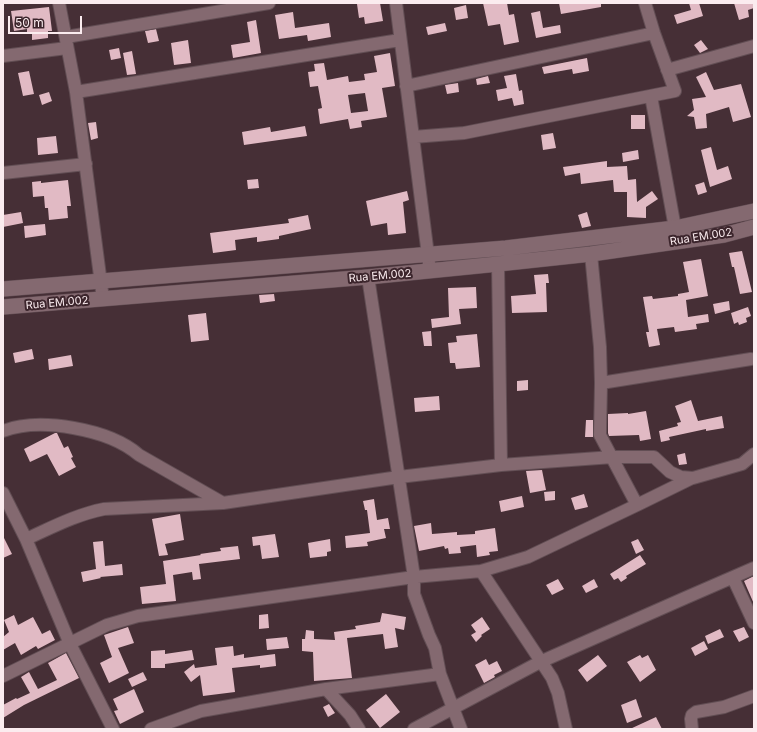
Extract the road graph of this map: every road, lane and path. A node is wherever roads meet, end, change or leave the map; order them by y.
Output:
1 (59, 3) edge
2 (269, 3) edge
3 (396, 3) edge
4 (645, 3) edge
5 (654, 33) junction
6 (400, 40) junction
7 (67, 43) junction
8 (754, 46) edge
9 (3, 56) edge
10 (668, 70) junction
11 (406, 86) junction
12 (76, 92) junction
13 (651, 96) junction
14 (413, 137) junction
15 (86, 164) junction
16 (3, 173) edge
17 (754, 211) edge
18 (754, 227) edge
19 (675, 228) junction
20 (428, 254) junction
21 (590, 254) junction
22 (498, 264) junction
23 (430, 271) junction
24 (368, 277) junction
25 (99, 281) junction
26 (3, 289) edge
27 (103, 299) junction
28 (3, 307) edge
29 (751, 360) dead end
30 (601, 383) junction
31 (3, 431) edge
32 (754, 454) edge
33 (613, 457) junction
34 (500, 465) junction
35 (399, 477) junction
36 (694, 478) junction
37 (3, 493) edge
38 (223, 504) junction
39 (637, 505) junction
40 (26, 539) junction
41 (754, 568) edge
42 (481, 570) junction
43 (414, 577) junction
44 (733, 578) junction
45 (754, 623) edge
46 (70, 644) junction
47 (540, 662) junction
48 (440, 674) junction
49 (3, 676) edge
50 (326, 689) junction
51 (754, 696) edge
52 (453, 709) junction
53 (113, 729) edge
54 (151, 729) edge
55 (359, 729) edge
56 (414, 729) edge
57 (461, 729) edge
58 (566, 729) edge
59 (692, 729) edge

1 - 7 street
2 - 7 street
3 - 6 street
4 - 5 street
5 - 10 street
5 - 11 street
6 - 11 street
6 - 12 street
7 - 9 street
7 - 12 street
8 - 10 street
10 - 13 street
11 - 14 street
12 - 15 street
13 - 14 street
13 - 19 street
14 - 20 street
15 - 16 street
15 - 25 street
17 - 19 street, Rua EM.002
18 - 21 street, Rua EM.002
19 - 20 street, Rua EM.002
20 - 23 street
20 - 25 street, Rua EM.002
21 - 22 street, Rua EM.002
21 - 30 street
22 - 23 street, Rua EM.002
22 - 34 street
23 - 24 street, Rua EM.002
24 - 27 street, Rua EM.002
24 - 35 street
25 - 26 street, Rua EM.002
25 - 27 street
27 - 28 street, Rua EM.002
29 - 30 street
30 - 33 street
31 - 38 street
32 - 36 street
33 - 34 street
33 - 36 street
33 - 39 street
34 - 35 street
35 - 38 street
35 - 43 street
36 - 39 street
37 - 40 street
38 - 40 street
39 - 42 street
40 - 46 street
41 - 44 street
42 - 43 street
42 - 47 street
43 - 46 street
43 - 48 street
44 - 45 street
44 - 47 street
46 - 49 street
46 - 53 street
47 - 52 street
47 - 58 street
48 - 50 street
48 - 52 street
50 - 54 street
50 - 55 street
51 - 59 street
52 - 56 street
52 - 57 street

